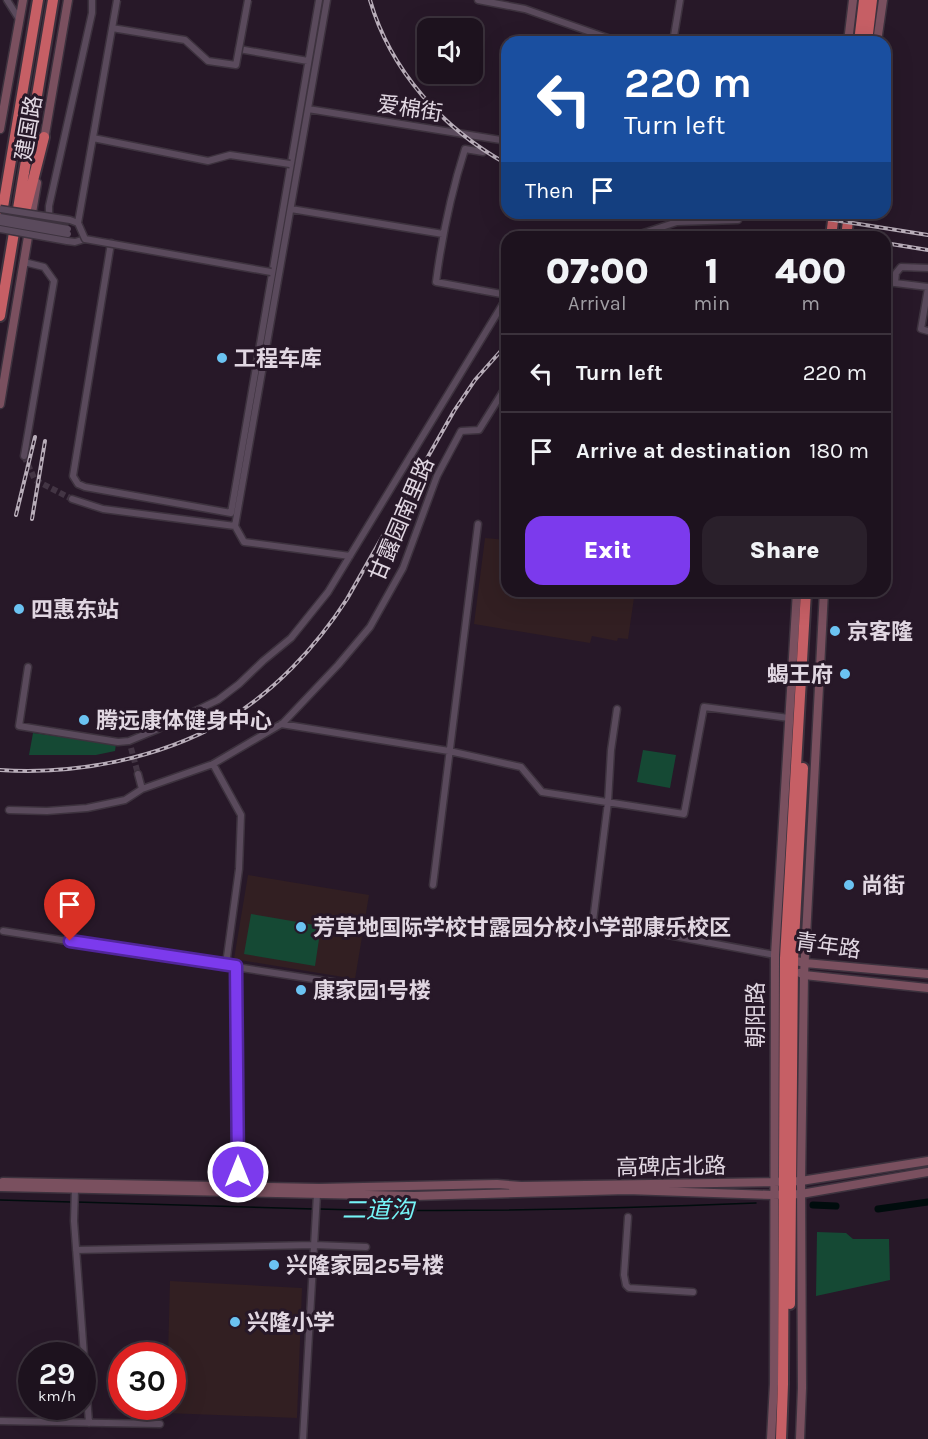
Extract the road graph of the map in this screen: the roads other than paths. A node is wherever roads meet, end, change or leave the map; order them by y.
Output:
1 (7, 0) edge
2 (23, 0) edge
3 (38, 0) edge
4 (54, 0) edge
5 (68, 0) edge
6 (92, 0) edge
7 (117, 0) edge
8 (248, 0) edge
9 (318, 0) edge
10 (327, 0) edge
11 (478, 0) edge
12 (681, 0) edge
13 (853, 0) edge
14 (864, 0) edge
15 (872, 0) edge
16 (883, 0) edge
17 (20, 20) junction
18 (112, 28) junction
19 (598, 36) edge
20 (674, 36) edge
21 (862, 36) edge
22 (863, 36) edge
23 (864, 36) edge
24 (865, 36) edge
25 (239, 49) junction
26 (308, 62) junction
27 (9, 83) junction
28 (0, 87) edge
29 (308, 109) junction
30 (0, 129) edge
31 (44, 136) junction
32 (93, 138) junction
33 (501, 140) edge
34 (483, 152) dead end
35 (290, 164) junction
36 (0, 209) edge
37 (291, 209) junction
38 (0, 217) edge
39 (738, 220) dead end
40 (78, 223) junction
41 (0, 225) edge
42 (52, 226) junction
43 (649, 231) edge
44 (443, 234) junction
45 (68, 235) junction
46 (85, 238) junction
47 (111, 243) junction
48 (24, 262) junction
49 (928, 268) edge
50 (271, 272) junction
51 (891, 283) edge
52 (896, 283) junction
53 (928, 287) edge
54 (501, 295) edge
55 (501, 306) edge
56 (1, 311) edge
57 (928, 331) edge
58 (501, 395) edge
59 (0, 404) edge
60 (24, 456) tunnel mouth
61 (72, 499) tunnel mouth
62 (478, 524) dead end
63 (235, 526) junction
64 (350, 556) junction
65 (798, 597) edge
66 (806, 597) edge
67 (813, 597) edge
68 (824, 597) edge
69 (28, 667) dead end
70 (617, 709) dead end
71 (789, 718) junction
72 (281, 724) junction
73 (449, 751) junction
74 (213, 764) junction
75 (138, 774) tunnel mouth
76 (142, 789) junction
77 (608, 802) junction
78 (9, 810) dead end
79 (433, 885) dead end
80 (3, 931) dead end
81 (786, 961) junction
82 (805, 963) junction
83 (226, 964) junction
84 (236, 966) junction
85 (928, 974) edge
86 (804, 975) junction
87 (339, 983) dead end
88 (928, 988) edge
89 (928, 1161) edge
90 (928, 1172) edge
91 (0, 1182) edge
92 (787, 1182) junction
93 (239, 1186) junction
94 (0, 1187) edge
95 (570, 1188) junction
96 (75, 1193) junction
97 (317, 1195) junction
98 (787, 1195) junction
99 (628, 1217) dead end
100 (314, 1245) junction
101 (366, 1247) dead end
102 (76, 1251) junction
103 (693, 1292) dead end
104 (0, 1421) edge
105 (89, 1423) junction
106 (160, 1424) dead end
107 (303, 1439) edge
108 (771, 1439) edge
109 (781, 1439) edge
110 (787, 1439) edge
111 (800, 1439) edge

1 - 17 street
2 - 17 street, 建国路
3 - 41 highway
4 - 56 highway
5 - 31 street, 建国路
6 - 42 street
7 - 18 street, bridge
8 - 25 street, bridge
9 - 26 street
10 - 29 street
11 - 19 street
12 - 20 street
13 - 21 street
14 - 22 highway
15 - 23 highway
16 - 24 street
17 - 27 street, 建国路
18 - 25 street, bridge
18 - 32 street, bridge
25 - 26 street
26 - 35 street
27 - 28 street
27 - 30 street, 建国路
29 - 33 street, 爱棉街
29 - 37 street
31 - 48 street, 建国路
31 - 56 highway
32 - 35 street, bridge
32 - 40 street, bridge
34 - 44 street
35 - 50 street
36 - 40 street, bridge
37 - 44 street
37 - 63 street
38 - 42 street, bridge
39 - 43 street
40 - 46 street, bridge
41 - 45 street, bridge
42 - 45 street, bridge
44 - 54 street
45 - 46 street
46 - 47 street, bridge
47 - 50 street, bridge
47 - 50 street
48 - 59 street, 建国路
48 - 60 street
49 - 52 street
51 - 52 street
52 - 53 street
53 - 57 street
55 - 64 street
58 - 72 street, 甘露园南里路
61 - 63 street
62 - 73 street
63 - 64 street
64 - 69 street
65 - 71 street, 朝阳路
66 - 81 highway, 朝阳路
67 - 81 highway, 朝阳路
68 - 82 street, 朝阳路
70 - 77 street
71 - 77 street
71 - 81 street, 朝阳路
72 - 73 street
72 - 74 street, 甘露园南里路
73 - 77 street
73 - 79 street
74 - 76 street, 甘露园南里路
74 - 83 street
75 - 76 street
76 - 78 street, 甘露园南里路
77 - 81 street
80 - 83 street
81 - 82 street, 青年路
81 - 86 street, 青年路
81 - 92 highway, 朝阳路
81 - 92 street, 朝阳路
82 - 85 street, 青年路
82 - 86 street, 朝阳路
83 - 84 street
84 - 87 street
84 - 93 street
86 - 88 street, 青年路
86 - 92 street, 朝阳路
89 - 92 street, 高碑店北路
90 - 98 street, 高碑店北路
91 - 93 street
92 - 95 street, 高碑店北路
92 - 98 highway, 朝阳路
92 - 98 street, 朝阳路
93 - 95 street
94 - 96 street
95 - 97 street
95 - 98 street, 高碑店北路
96 - 97 street
96 - 102 street
97 - 100 street
98 - 108 street, 朝阳路
98 - 109 highway, 朝阳路
98 - 110 highway, 朝阳路
98 - 111 street, 朝阳路
99 - 103 street
100 - 101 street
100 - 102 street
100 - 107 street
102 - 105 street
104 - 105 street
105 - 106 street

